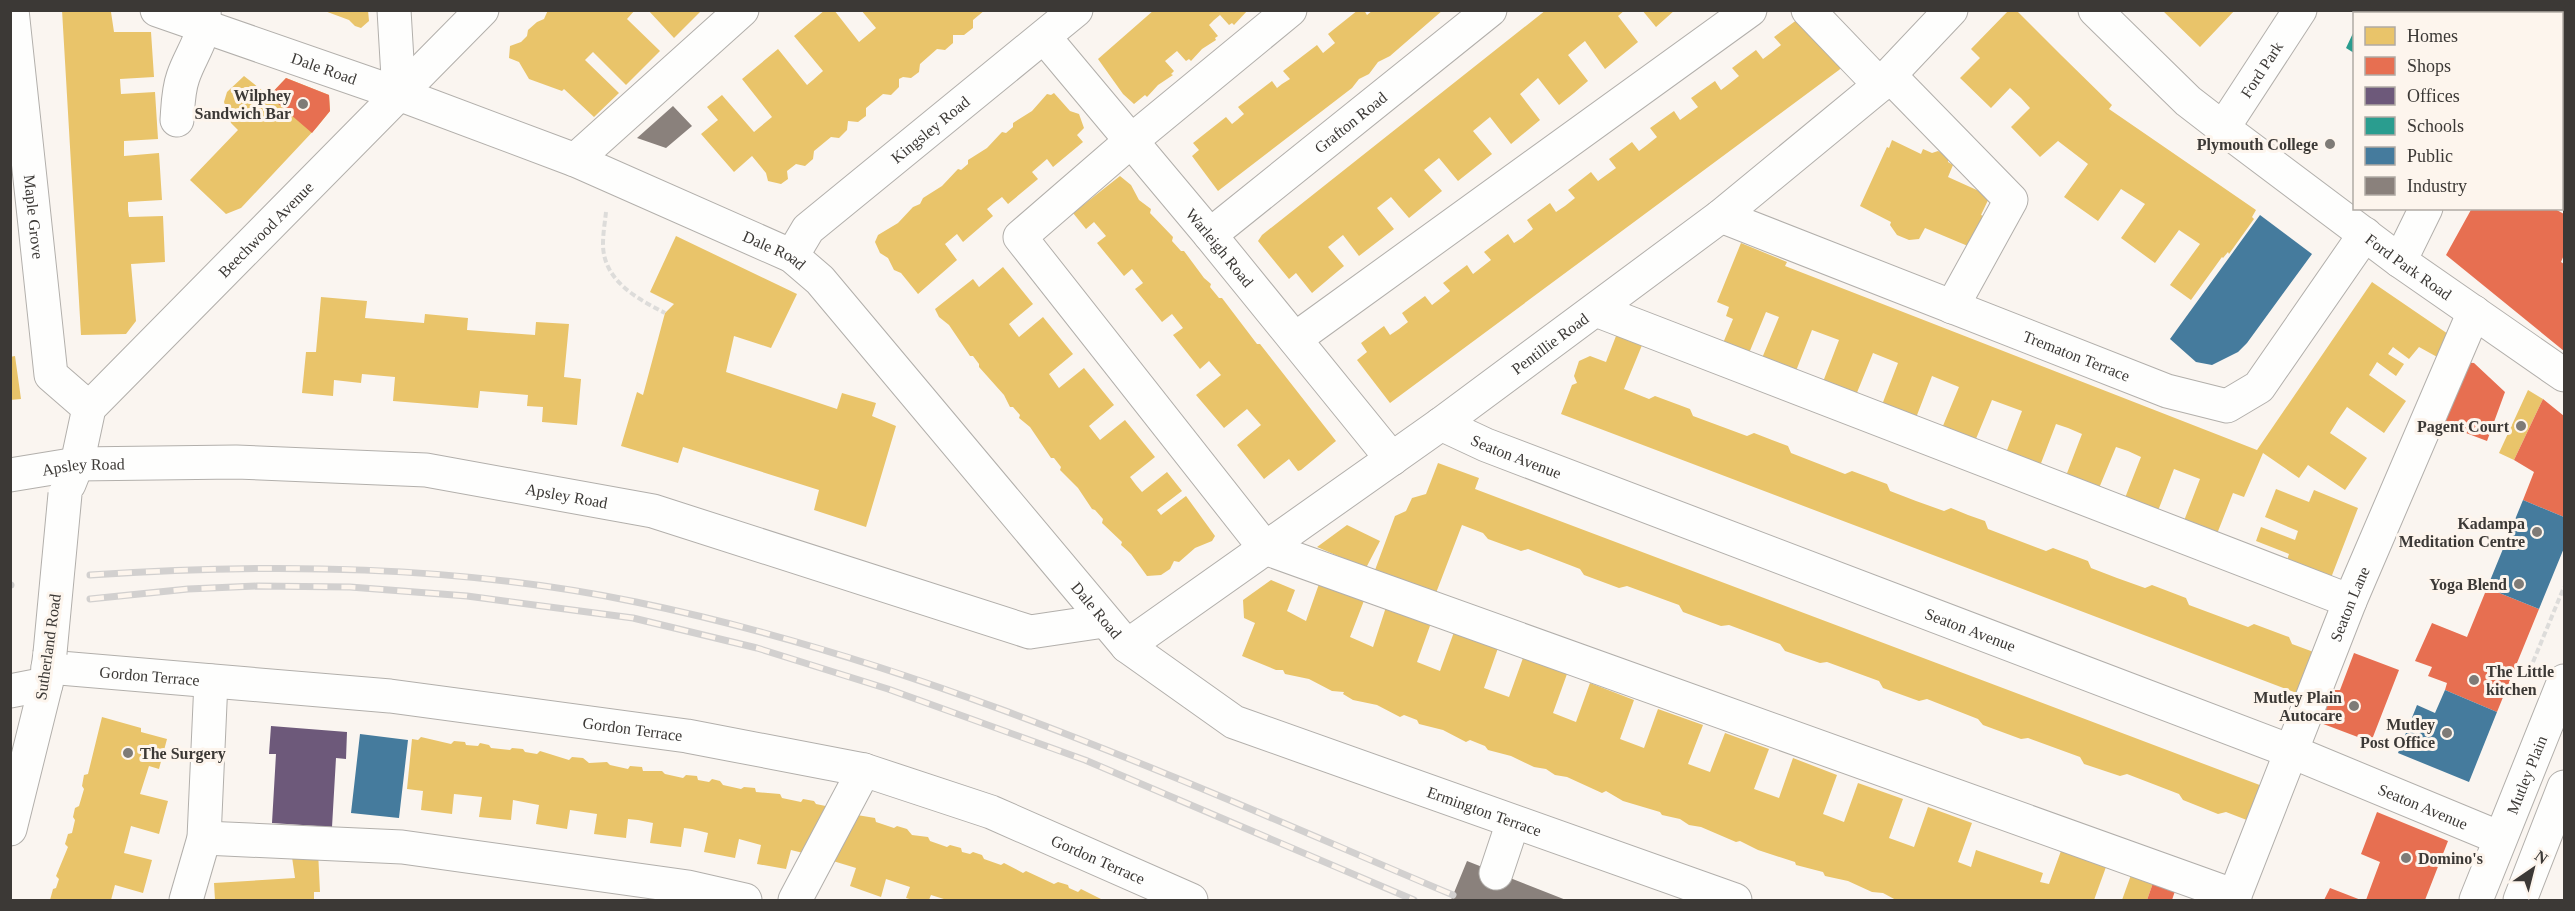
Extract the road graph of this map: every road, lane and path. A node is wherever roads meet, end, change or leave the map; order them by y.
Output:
1 (12, 10) edge
2 (157, 10) edge
3 (394, 10) edge
4 (482, 10) edge
5 (742, 10) edge
6 (1076, 10) edge
7 (1290, 10) edge
8 (1490, 10) edge
9 (1750, 10) edge
10 (1808, 10) edge
11 (1950, 10) edge
12 (2096, 10) edge
13 (2300, 10) edge
14 (205, 19) edge
15 (1045, 38) junction
16 (1884, 80) junction
17 (399, 94) junction
18 (177, 120) dead end
19 (2223, 128) junction
20 (1131, 141) junction
21 (575, 160) junction
22 (614, 176) junction
23 (2425, 210) edge
24 (1721, 216) junction
25 (2365, 234) junction
26 (1210, 235) junction
27 (792, 256) junction
28 (2400, 261) junction
29 (1952, 307) junction
30 (1596, 310) junction
31 (2474, 312) junction
32 (665, 314) dead end
33 (1295, 339) junction
34 (2565, 375) edge
35 (89, 408) junction
36 (1441, 424) junction
37 (1392, 459) junction
38 (77, 464) junction
39 (10, 475) edge
40 (1265, 548) junction
41 (2350, 601) junction
42 (1104, 621) junction
43 (1127, 646) junction
44 (48, 668) junction
45 (212, 681) junction
46 (2565, 681) edge
47 (10, 691) edge
48 (1234, 722) joint
49 (2290, 751) junction
50 (864, 770) junction
51 (2565, 787) edge
52 (1514, 822) junction
53 (2557, 827) edge
54 (10, 829) edge
55 (204, 838) junction
56 (2500, 838) junction
57 (1496, 873) dead end
58 (2234, 898) edge
59 (186, 900) edge
60 (745, 900) edge
61 (795, 900) edge
62 (1191, 900) edge
63 (1735, 900) edge
64 (2476, 900) edge
65 (2520, 900) edge

1 - 35 street, Maple Grove
2 - 14 street, Dale Road
3 - 17 street
4 - 17 street, Beechwood Avenue
5 - 21 street
6 - 15 street, Kingsley Road
7 - 20 street
8 - 26 street, Grafton Road
9 - 33 street
10 - 16 street
11 - 16 street, Pentillie Road
12 - 19 street, Ford Park Road
13 - 19 street, Ford Park
14 - 17 street, Dale Road
14 - 18 street
15 - 20 street, Warleigh Road
15 - 27 street, Kingsley Road
16 - 24 street, Pentillie Road
16 - 29 street
17 - 21 street, Dale Road
17 - 35 street, Beechwood Avenue
19 - 25 street, Ford Park Road
20 - 26 street, Warleigh Road
20 - 40 street
21 - 22 street, Dale Road
22 - 27 street, Dale Road
22 - 32 path
23 - 28 street
24 - 29 street, Trematon Terrace
24 - 30 street, Pentillie Road
25 - 28 street, Ford Park Road
25 - 29 street, Trematon Terrace
26 - 33 street, Warleigh Road
27 - 42 street, Dale Road
28 - 31 street, Ford Park Road
30 - 36 street, Pentillie Road
30 - 41 street
31 - 34 street, Ford Park Road
31 - 41 street, Seaton Lane
33 - 37 street, Warleigh Road
35 - 38 street
36 - 37 street, Pentillie Road
36 - 49 street, Seaton Avenue
37 - 40 street, Pentillie Road
38 - 39 street, Apsley Road
38 - 42 street, Apsley Road
38 - 44 street, Sutherland Road, bridge
40 - 43 street, Pentillie Road
40 - 58 street
41 - 49 street, Seaton Lane
42 - 43 street, Dale Road
43 - 48 street, Dale Road
44 - 45 street, Gordon Terrace
44 - 47 street, Gordon Terrace
44 - 54 street, Sutherland Road
45 - 50 street, Gordon Terrace
45 - 55 street
46 - 56 street, Mutley Plain
48 - 52 street, Ermington Terrace
49 - 56 street, Seaton Avenue
49 - 58 street, Seaton Lane
50 - 61 street
50 - 62 street, Gordon Terrace
51 - 53 street
52 - 57 street
52 - 63 street, Ermington Terrace
53 - 65 street
55 - 59 street
55 - 60 street
56 - 64 street, Mutley Plain

